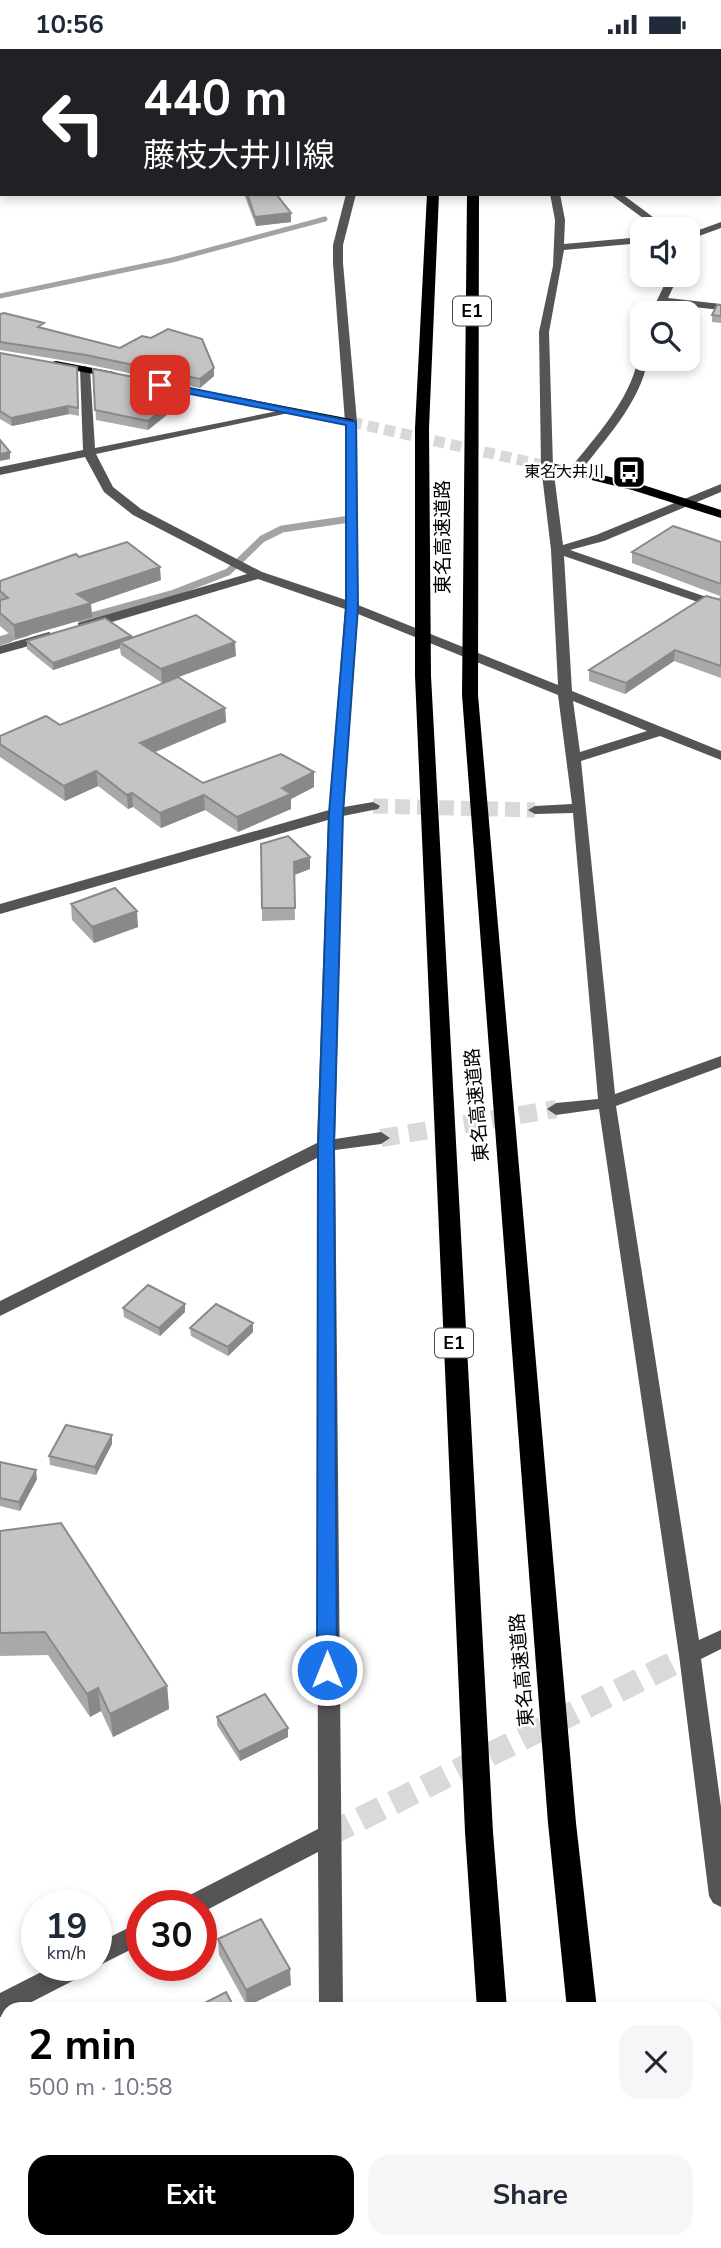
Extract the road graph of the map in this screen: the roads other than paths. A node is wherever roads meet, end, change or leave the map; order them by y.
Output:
1 (350, 196) edge
2 (433, 196) edge
3 (473, 196) edge
4 (555, 196) edge
5 (618, 196) edge
6 (647, 217) edge
7 (721, 225) edge
8 (700, 232) edge
9 (630, 241) edge
10 (559, 247) junction
11 (668, 287) edge
12 (662, 300) joint
13 (721, 307) edge
14 (49, 363) edge
15 (85, 369) junction
16 (642, 371) edge
17 (125, 378) edge
18 (151, 383) edge
19 (284, 411) junction
20 (351, 422) junction
21 (89, 453) junction
22 (547, 466) junction
23 (0, 471) edge
24 (573, 473) junction
25 (721, 488) edge
26 (687, 502) junction
27 (721, 514) edge
28 (557, 550) junction
29 (258, 575) junction
30 (721, 606) edge
31 (352, 607) junction
32 (0, 650) edge
33 (565, 694) junction
34 (659, 732) junction
35 (721, 756) edge
36 (573, 759) junction
37 (373, 806) tunnel mouth
38 (580, 809) junction
39 (535, 810) tunnel mouth
40 (336, 813) junction
41 (0, 909) edge
42 (721, 1062) edge
43 (607, 1103) junction
44 (556, 1109) tunnel mouth
45 (381, 1138) tunnel mouth
46 (326, 1146) junction
47 (4, 1301) edge
48 (721, 1639) edge
49 (690, 1655) junction
50 (328, 1835) junction
51 (217, 1893) edge
52 (721, 1896) edge
53 (49, 1981) edge
54 (9, 2002) edge
55 (331, 2002) edge
56 (491, 2002) edge
57 (581, 2002) edge

1 - 20 street
2 - 56 highway, 東名高速道路 / E1
3 - 57 highway, 東名高速道路 / E1
4 - 10 street
5 - 6 street
7 - 8 street
9 - 10 street
10 - 22 street
11 - 12 street
12 - 13 street
14 - 15 main road
15 - 17 main road
15 - 21 street
16 - 24 street
18 - 19 main road
19 - 20 main road
19 - 21 street
20 - 31 street
21 - 23 street
21 - 29 street
22 - 24 main road
22 - 28 street
24 - 26 main road
25 - 26 street
26 - 27 main road
26 - 28 street
28 - 30 street
28 - 33 street
29 - 31 street
29 - 32 street
31 - 33 street
31 - 40 street
33 - 34 street
33 - 36 street
34 - 35 street
34 - 36 street
36 - 38 street
37 - 40 street
38 - 39 street
38 - 43 street
40 - 41 street
40 - 46 street
42 - 43 street
43 - 44 street
43 - 49 street
45 - 46 street
46 - 47 street
46 - 50 street
48 - 49 street
49 - 52 street
50 - 51 street
50 - 55 street
53 - 54 street

